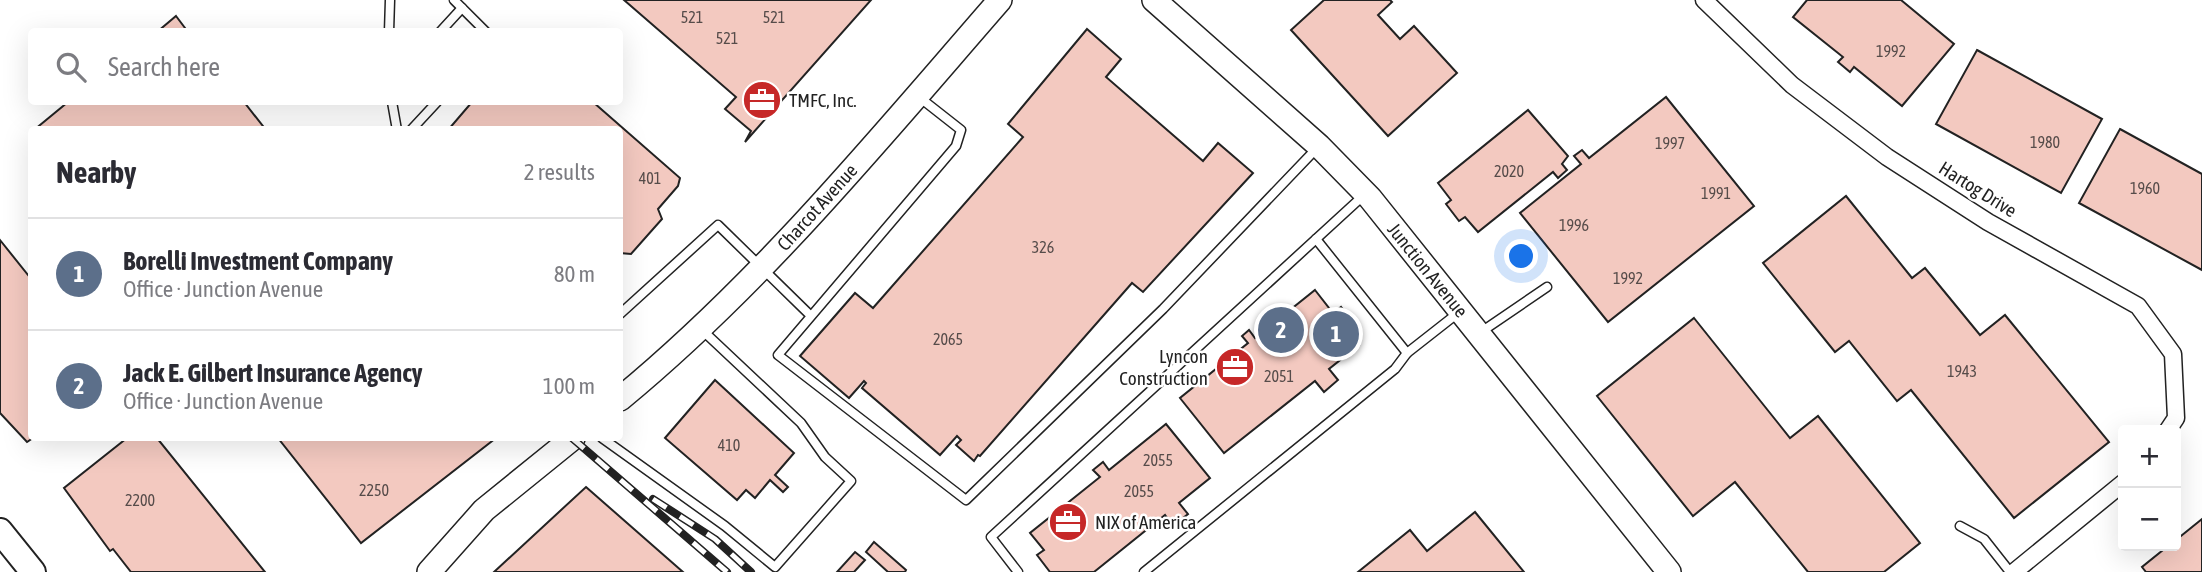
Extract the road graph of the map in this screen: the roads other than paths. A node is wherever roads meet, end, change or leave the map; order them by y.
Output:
1 (390, 0) edge
2 (454, 0) edge
3 (1000, 0) edge
4 (1154, 0) edge
5 (1704, 0) edge
6 (462, 8) junction
7 (389, 28) edge
8 (444, 28) edge
9 (482, 28) edge
10 (917, 96) junction
11 (393, 105) edge
12 (435, 105) edge
13 (396, 126) edge
14 (415, 126) edge
15 (1319, 146) junction
16 (1366, 194) junction
17 (1316, 239) junction
18 (761, 270) junction
19 (1547, 287) dead end
20 (623, 311) edge
21 (1460, 311) junction
22 (810, 315) junction
23 (701, 329) junction
24 (1479, 334) junction
25 (1407, 353) junction
26 (623, 396) edge
27 (2171, 425) edge
28 (569, 441) edge
29 (605, 441) edge
30 (2118, 487) edge
31 (1961, 526) dead end
32 (0, 531) edge
33 (33, 572) edge
34 (429, 572) edge
35 (1018, 572) edge
36 (1144, 572) edge
37 (1669, 572) edge
38 (2012, 572) edge

1 - 7 lane
2 - 6 lane
3 - 10 street, Charcot Avenue
4 - 15 street, Junction Avenue
5 - 27 street, Hartog Drive
6 - 8 lane
6 - 9 lane
10 - 18 street, Charcot Avenue
10 - 22 lane
11 - 13 lane
12 - 14 lane
15 - 16 street, Junction Avenue
15 - 22 lane
16 - 17 lane
16 - 21 street, Junction Avenue
17 - 25 lane
17 - 35 lane
18 - 20 lane
18 - 22 lane
18 - 23 street, Charcot Avenue
19 - 24 lane
21 - 24 street, Junction Avenue
21 - 25 lane
23 - 26 street, Charcot Avenue
23 - 29 lane
24 - 37 street, Junction Avenue
25 - 36 lane
28 - 34 street
30 - 38 street
31 - 38 lane
32 - 33 main road

